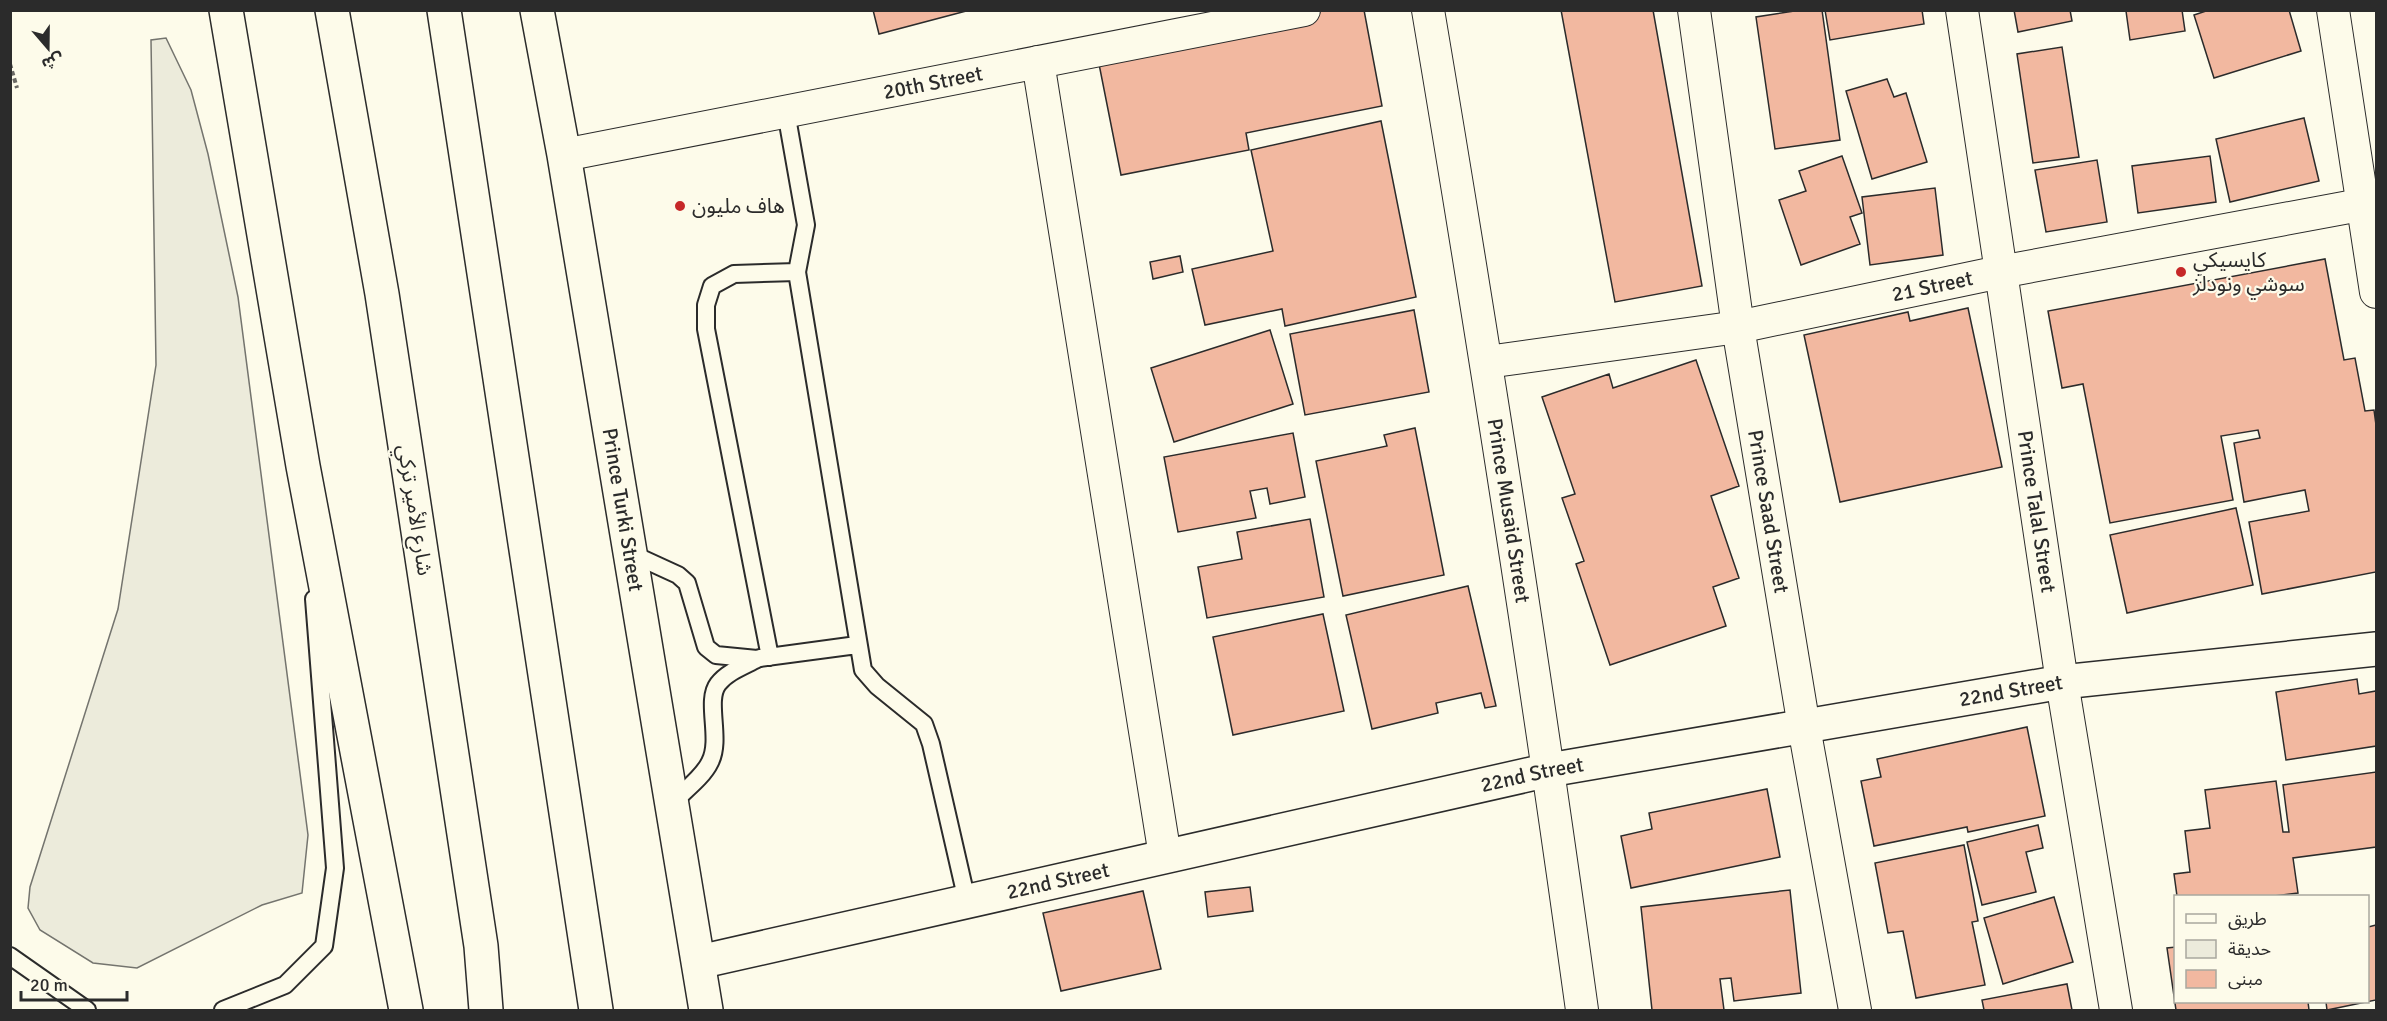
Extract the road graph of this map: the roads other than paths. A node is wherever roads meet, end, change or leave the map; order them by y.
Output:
1 (226, 10) edge
2 (332, 10) edge
3 (444, 10) edge
4 (537, 10) edge
5 (1304, 10) edge
6 (1428, 10) edge
7 (1694, 10) edge
8 (1962, 10) edge
9 (2333, 10) edge
10 (1038, 62) junction
11 (786, 112) junction
12 (564, 155) junction
13 (2370, 203) edge
14 (797, 272) junction
15 (2000, 272) junction
16 (2376, 292) edge
17 (1738, 327) junction
18 (1487, 362) junction
19 (303, 466) junction
20 (630, 553) junction
21 (857, 645) junction
22 (2376, 649) edge
23 (763, 658) junction
24 (2062, 682) junction
25 (1804, 727) junction
26 (1549, 770) junction
27 (672, 803) junction
28 (1165, 856) junction
29 (967, 901) junction
30 (481, 946) junction
31 (10, 956) edge
32 (699, 962) junction
33 (87, 1011) edge
34 (223, 1011) edge
35 (406, 1011) edge
36 (486, 1011) edge
37 (496, 1011) edge
38 (596, 1011) edge
39 (706, 1011) edge
40 (1582, 1011) edge
41 (1855, 1011) edge
42 (2116, 1011) edge

1 - 19 street
2 - 30 street, شارع الأمير تركي
3 - 38 street
4 - 12 street, Prince Turki Street
5 - 10 street, 20th Street
6 - 18 street, Prince Musaid Street
7 - 17 street, Prince Saad Street
8 - 15 street, Prince Talal Street
9 - 13 street
10 - 11 street, 20th Street
10 - 28 street
11 - 12 street, 20th Street
11 - 14 lane
12 - 20 street, Prince Turki Street
13 - 15 street, 21 Street
13 - 16 street
14 - 21 lane
14 - 23 lane
15 - 17 street, 21 Street
15 - 24 street, Prince Talal Street
17 - 18 street, 21 Street
17 - 25 street, Prince Saad Street
18 - 26 street, Prince Musaid Street
19 - 34 lane
19 - 35 street
20 - 23 lane
20 - 27 street, Prince Turki Street
21 - 23 lane
21 - 29 lane
22 - 24 street, 22nd Street
23 - 27 lane
24 - 25 street, 22nd Street
24 - 42 street, Prince Talal Street
25 - 26 street, 22nd Street
25 - 41 street, Prince Saad Street
26 - 28 street, 22nd Street
26 - 40 street, Prince Musaid Street
27 - 32 street, Prince Turki Street
28 - 29 street, 22nd Street
29 - 32 street, 22nd Street
30 - 36 street, شارع الأمير تركي
30 - 37 street
31 - 33 lane
32 - 39 street, Prince Turki Street

